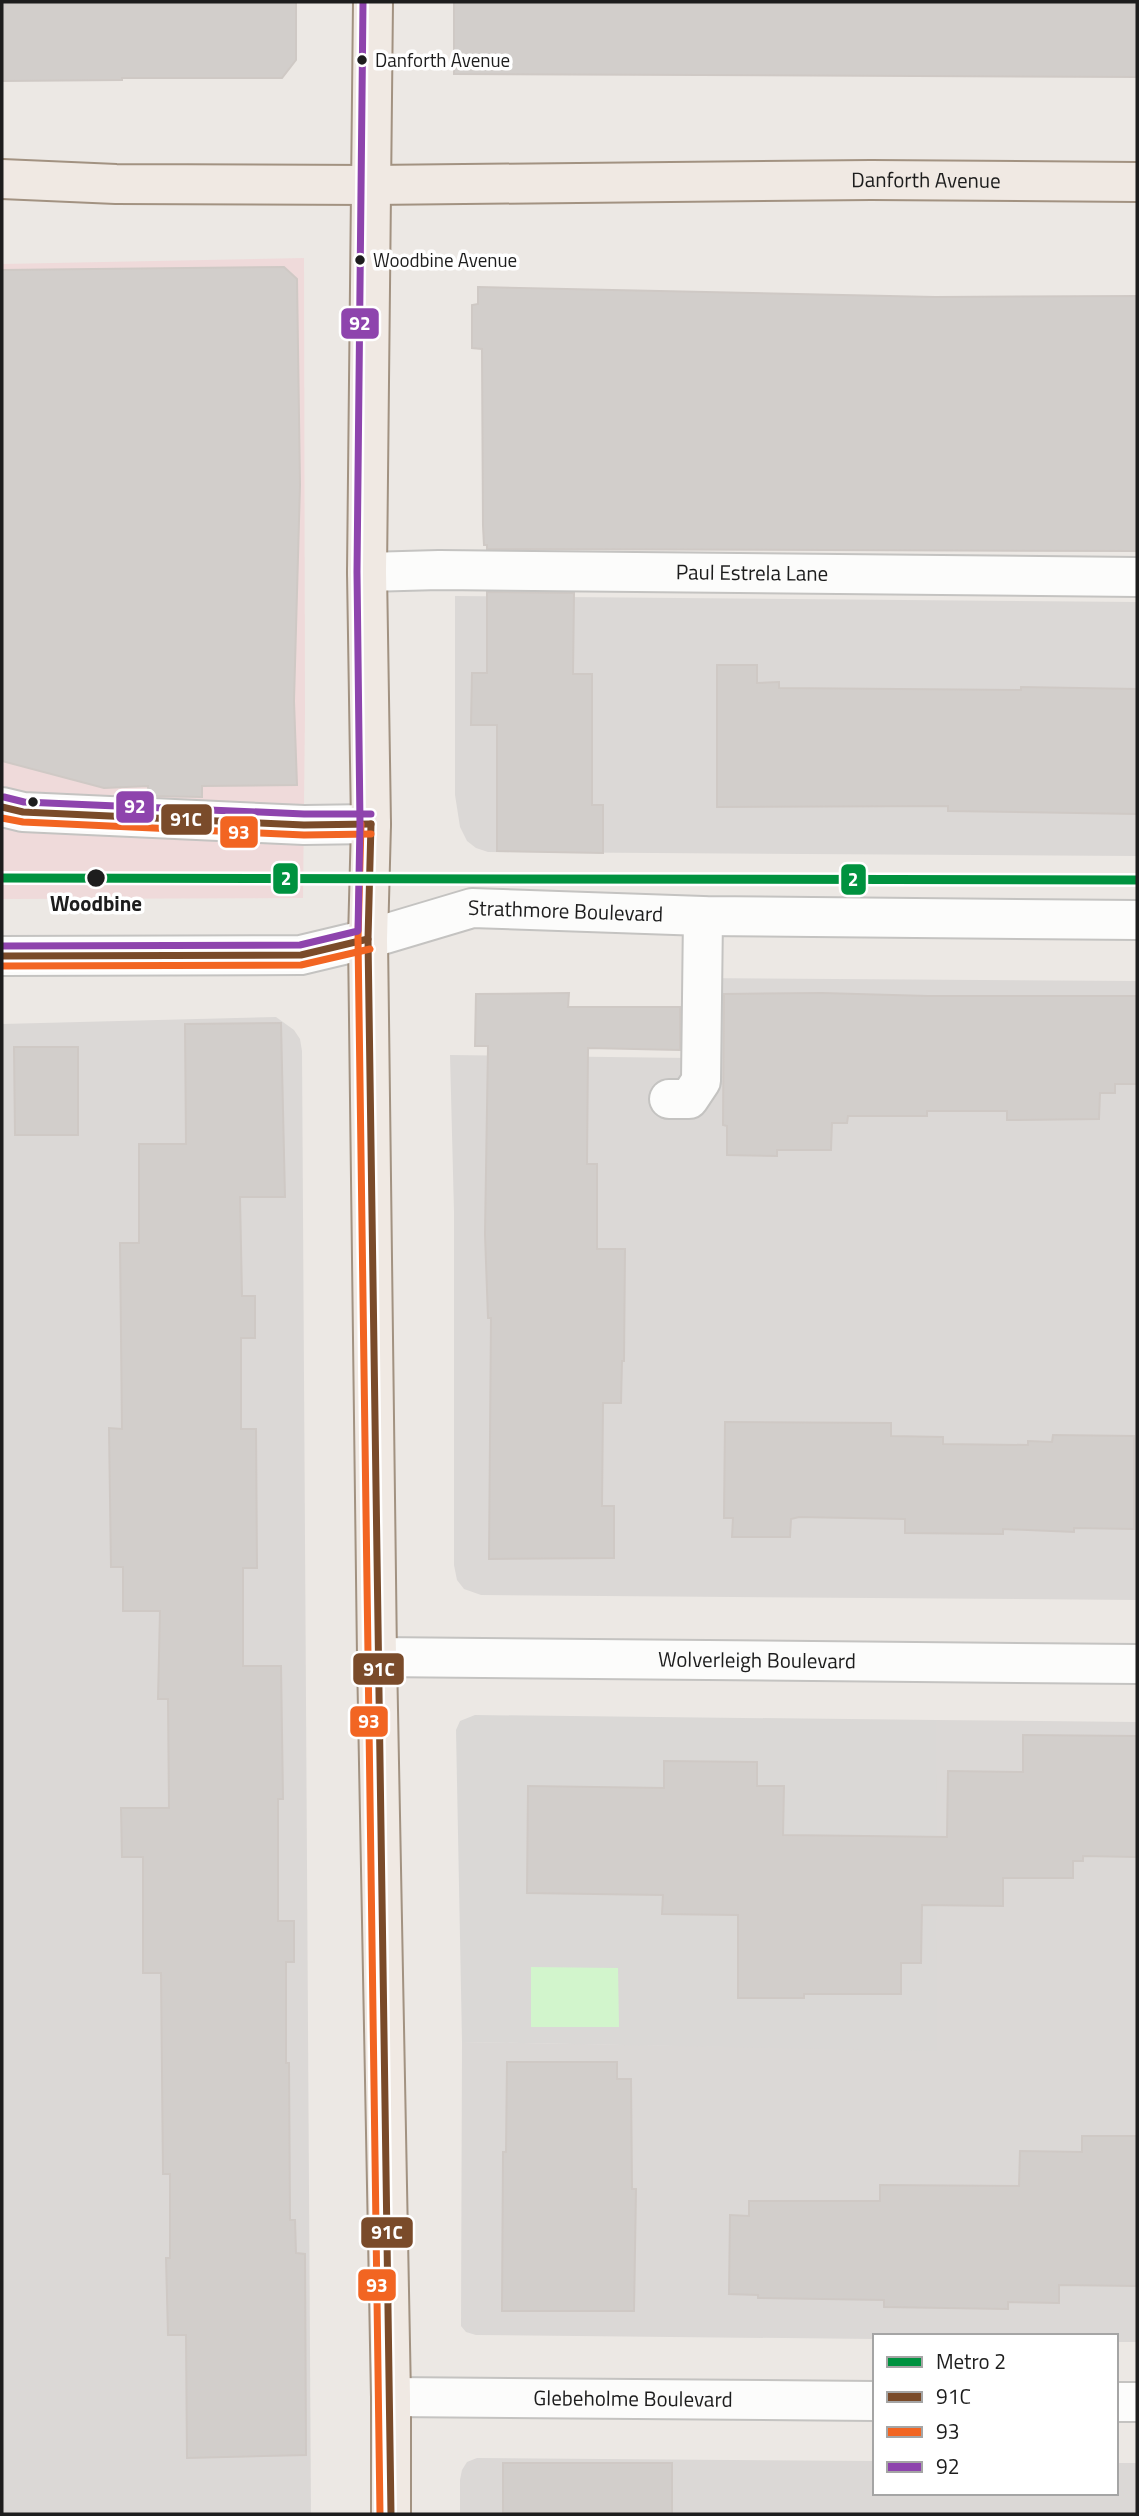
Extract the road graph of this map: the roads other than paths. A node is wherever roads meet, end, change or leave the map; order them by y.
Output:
1 (373, 2) edge
2 (2, 179) edge
3 (1137, 183) edge
4 (372, 185) junction
5 (367, 572) junction
6 (1137, 577) edge
7 (2, 807) edge
8 (371, 824) junction
9 (702, 916) junction
10 (1137, 920) edge
11 (368, 939) junction
12 (2, 956) edge
13 (669, 1099) dead end
14 (377, 1657) junction
15 (1137, 1664) edge
16 (391, 2397) junction
17 (873, 2400) edge
18 (1118, 2402) edge
19 (1137, 2402) edge
20 (391, 2514) edge

1 - 4 main road
2 - 4 main road, Danforth Avenue
3 - 4 main road, Danforth Avenue
4 - 5 main road
5 - 6 street, Paul Estrela Lane
5 - 8 main road
7 - 8 street
8 - 11 main road
9 - 10 street, Strathmore Boulevard
9 - 11 street, Strathmore Boulevard
9 - 13 street
11 - 12 street, Strathmore Boulevard
11 - 14 main road
14 - 15 street, Wolverleigh Boulevard
14 - 16 main road
16 - 17 street, Glebeholme Boulevard
16 - 20 main road
18 - 19 street

